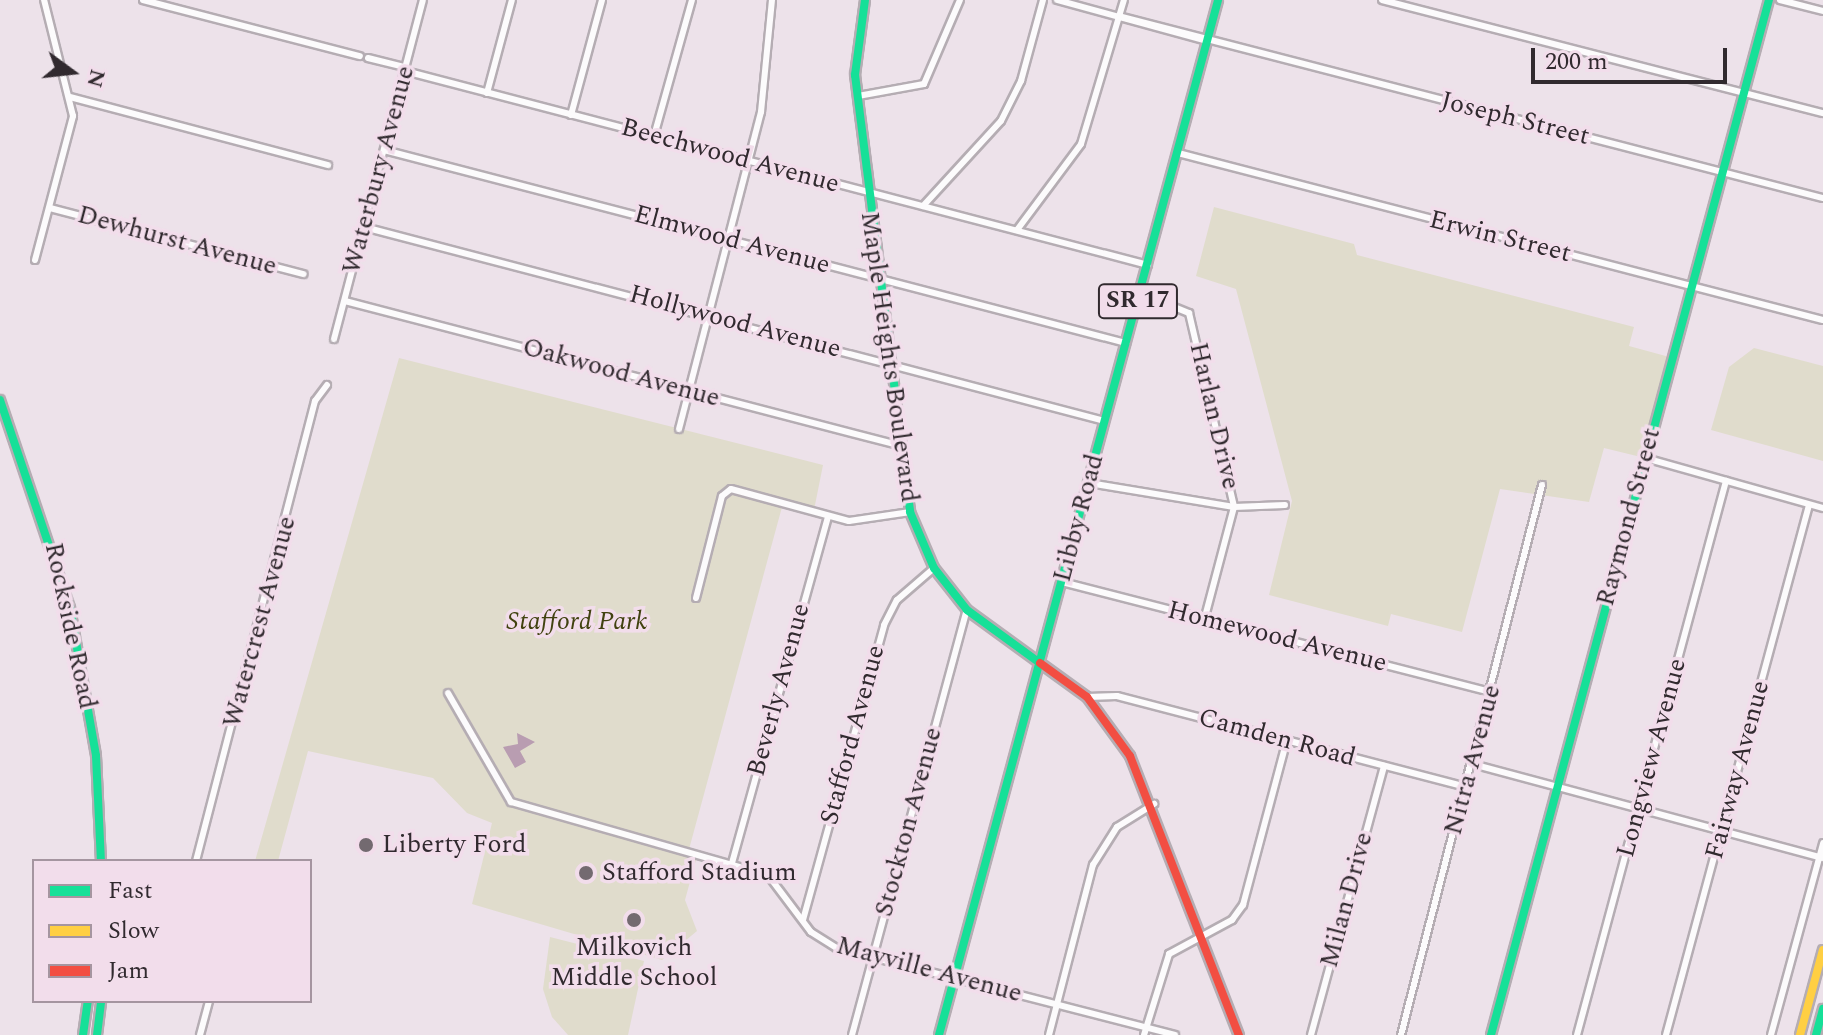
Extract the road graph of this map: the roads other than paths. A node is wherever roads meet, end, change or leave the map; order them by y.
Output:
1 (44, 0) edge
2 (143, 0) edge
3 (423, 0) edge
4 (512, 0) edge
5 (602, 0) edge
6 (692, 0) edge
7 (772, 0) edge
8 (865, 0) edge
9 (960, 0) edge
10 (1043, 0) edge
11 (1057, 0) edge
12 (1124, 0) edge
13 (1218, 0) edge
14 (1382, 0) edge
15 (1769, 0) edge
16 (1780, 0) edge
17 (1823, 11) edge
18 (1122, 17) junction
19 (1207, 41) junction
20 (405, 69) junction
21 (487, 93) junction
22 (1745, 93) junction
23 (858, 96) junction
24 (70, 97) junction
25 (1823, 113) edge
26 (571, 115) junction
27 (654, 136) junction
28 (384, 150) junction
29 (1178, 153) junction
30 (749, 161) junction
31 (328, 165) dead end
32 (1723, 172) junction
33 (866, 192) junction
34 (1823, 198) edge
35 (923, 206) junction
36 (50, 208) junction
37 (364, 227) junction
38 (1017, 230) junction
39 (729, 239) junction
40 (35, 260) dead end
41 (1148, 265) junction
42 (304, 274) dead end
43 (877, 278) junction
44 (1692, 286) junction
45 (1140, 293) junction
46 (345, 301) junction
47 (709, 315) junction
48 (1823, 320) edge
49 (334, 339) dead end
50 (1126, 343) junction
51 (888, 363) junction
52 (327, 385) dead end
53 (689, 391) junction
54 (0, 400) edge
55 (1105, 421) junction
56 (679, 429) dead end
57 (898, 445) junction
58 (1645, 458) junction
59 (1726, 481) junction
60 (1089, 483) junction
61 (1542, 485) dead end
62 (1285, 505) dead end
63 (1809, 505) junction
64 (1234, 507) junction
65 (1823, 508) edge
66 (910, 512) junction
67 (828, 517) junction
68 (934, 568) junction
69 (1062, 582) junction
70 (696, 598) dead end
71 (967, 610) junction
72 (1205, 617) junction
73 (1039, 662) junction
74 (1491, 692) junction
75 (448, 693) dead end
76 (1087, 697) junction
77 (1287, 740) junction
78 (1472, 764) junction
79 (1384, 766) junction
80 (1466, 787) junction
81 (1557, 787) junction
82 (1154, 804) junction
83 (1639, 809) junction
84 (1721, 831) junction
85 (1823, 843) edge
86 (1821, 857) edge
87 (101, 859) edge
88 (197, 859) edge
89 (732, 863) junction
90 (803, 920) junction
91 (1201, 935) junction
92 (1823, 950) edge
93 (873, 958) junction
94 (954, 980) junction
95 (88, 1003) edge
96 (101, 1003) edge
97 (208, 1003) edge
98 (1057, 1004) junction
99 (1823, 1009) edge
100 (1145, 1031) edge
101 (83, 1035) edge
102 (97, 1035) edge
103 (200, 1035) edge
104 (852, 1035) edge
105 (939, 1035) edge
106 (1049, 1035) edge
107 (1175, 1035) edge
108 (1239, 1035) edge
109 (1311, 1035) edge
110 (1401, 1035) edge
111 (1491, 1035) edge
112 (1577, 1035) edge
113 (1666, 1035) edge
114 (1771, 1035) edge
115 (1800, 1035) edge
116 (1816, 1035) edge

1 - 24 street
2 - 20 street, Beechwood Avenue
3 - 20 street, Waterbury Avenue
4 - 21 street
5 - 26 street
6 - 27 street
7 - 30 street
8 - 23 main road, Maple Heights Boulevard
9 - 23 street
10 - 35 street
11 - 18 street, Joseph Street
12 - 18 street
13 - 19 main road, Libby Road / SR 17
14 - 22 street
15 - 22 main road, Raymond Street
16 - 17 street
18 - 19 street, Joseph Street
18 - 38 street
19 - 29 main road, Libby Road / SR 17
19 - 32 street, Joseph Street
20 - 21 street, Beechwood Avenue
20 - 28 street, Waterbury Avenue
21 - 26 street, Beechwood Avenue
22 - 25 street
22 - 32 main road, Raymond Street
23 - 33 main road, Maple Heights Boulevard
24 - 31 street
24 - 36 street
26 - 27 street, Beechwood Avenue
27 - 30 street, Beechwood Avenue
28 - 37 street, Waterbury Avenue
28 - 39 street, Elmwood Avenue
29 - 41 main road, Libby Road / SR 17
29 - 44 street, Erwin Street
30 - 33 street, Beechwood Avenue
30 - 39 street
32 - 34 street, Joseph Street
32 - 44 main road, Raymond Street
33 - 35 street, Beechwood Avenue
33 - 43 main road, Maple Heights Boulevard
35 - 38 street, Beechwood Avenue
36 - 40 street
36 - 42 street, Dewhurst Avenue
37 - 46 street, Waterbury Avenue
37 - 47 street, Hollywood Avenue
38 - 41 street, Beechwood Avenue
39 - 43 street, Elmwood Avenue
39 - 47 street
41 - 45 main road, Libby Road / SR 17
43 - 50 street, Elmwood Avenue
43 - 51 main road, Maple Heights Boulevard
44 - 48 street, Erwin Street
44 - 58 main road, Raymond Street
45 - 50 main road, Libby Road / SR 17
45 - 64 street, Harlan Drive
46 - 49 street, Waterbury Avenue
46 - 53 street, Oakwood Avenue
47 - 51 street, Hollywood Avenue
47 - 53 street
50 - 55 main road, Libby Road / SR 17
51 - 55 street, Hollywood Avenue
51 - 57 main road, Maple Heights Boulevard
52 - 88 street, Watercrest Avenue
53 - 56 street
53 - 57 street, Oakwood Avenue
54 - 87 main road, Rockside Road
55 - 60 main road, Libby Road / SR 17
57 - 66 main road, Maple Heights Boulevard
58 - 59 street
58 - 81 main road, Raymond Street
59 - 63 street
59 - 83 street, Longview Avenue
60 - 64 street
60 - 69 main road, Libby Road / SR 17
61 - 74 street, Nitra Avenue
62 - 64 street
63 - 65 street
63 - 84 street, Fairway Avenue
64 - 72 street, Harlan Drive
66 - 67 street
66 - 68 main road, Maple Heights Boulevard
67 - 70 street
67 - 89 street, Beverly Avenue
68 - 71 main road, Maple Heights Boulevard
68 - 90 street, Stafford Avenue
69 - 72 street, Homewood Avenue
69 - 73 main road, Libby Road / SR 17
71 - 73 main road, Maple Heights Boulevard
71 - 93 street, Stockton Avenue
72 - 74 street, Homewood Avenue
73 - 76 main road, Maple Heights Boulevard
73 - 94 main road, Libby Road / SR 17
74 - 78 street, Nitra Avenue
75 - 89 street, Mayville Avenue
76 - 77 street, Camden Road
76 - 82 main road, Maple Heights Boulevard
77 - 79 street, Camden Road
77 - 91 street
78 - 80 street, Nitra Avenue
78 - 81 street
79 - 80 street, Camden Road
79 - 109 street, Milan Drive
80 - 110 street, Nitra Avenue
81 - 83 street
81 - 111 main road, Raymond Street
82 - 91 main road, Maple Heights Boulevard
82 - 98 street
83 - 84 street
83 - 112 street, Longview Avenue
84 - 86 street
84 - 113 street, Fairway Avenue
85 - 86 street
86 - 114 street
89 - 90 street, Mayville Avenue
90 - 93 street, Mayville Avenue
91 - 100 street
91 - 108 main road, Maple Heights Boulevard
92 - 115 main road
93 - 94 street, Mayville Avenue
93 - 104 street, Stockton Avenue
94 - 98 street, Mayville Avenue
94 - 105 main road, Libby Road / SR 17
95 - 101 main road
96 - 102 main road
97 - 103 street
98 - 100 street, Mayville Avenue
98 - 106 street
99 - 116 main road
100 - 107 street, Mayville Avenue

